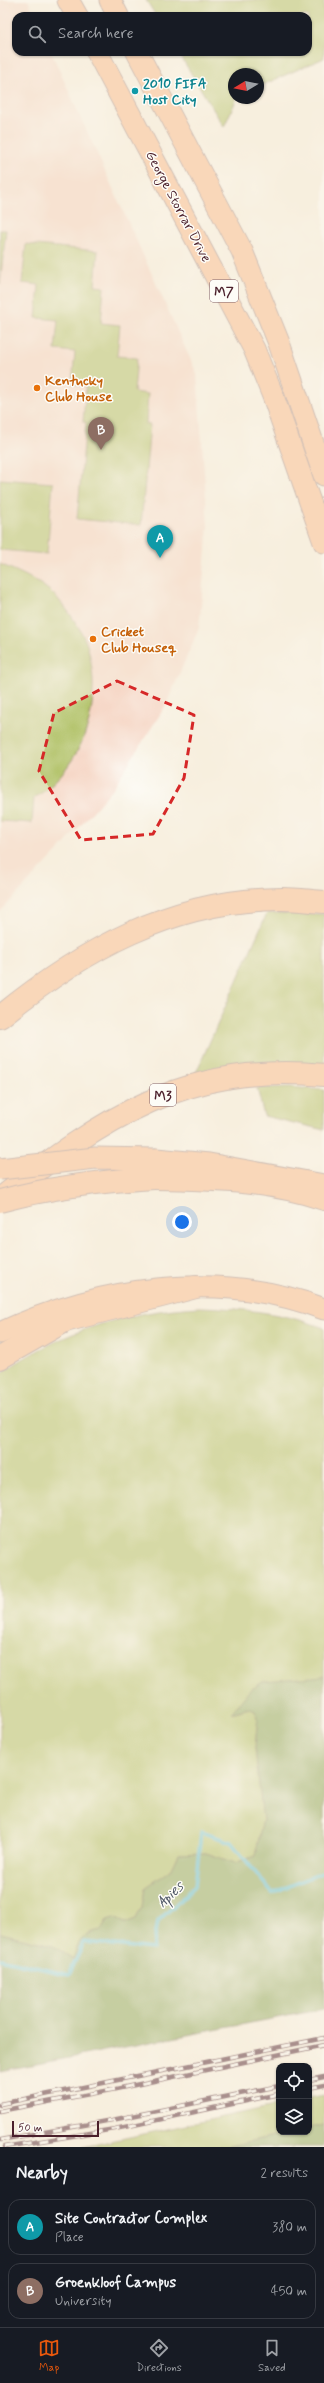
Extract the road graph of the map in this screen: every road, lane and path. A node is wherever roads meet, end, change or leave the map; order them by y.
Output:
1 (68, 0) edge
2 (110, 0) edge
3 (75, 12) edge
4 (116, 12) edge
5 (99, 56) edge
6 (139, 56) edge
7 (324, 475) edge
8 (324, 542) edge
9 (324, 893) edge
10 (282, 899) junction
11 (324, 902) edge
12 (0, 1017) edge
13 (324, 1075) edge
14 (0, 1169) edge
15 (155, 1169) junction
16 (23, 1181) junction
17 (324, 1185) edge
18 (324, 1198) edge
19 (0, 1200) edge
20 (0, 1205) edge
21 (196, 1287) junction
22 (324, 1309) edge
23 (0, 1334) edge
24 (0, 1358) edge

1 - 3 main road
2 - 4 main road
5 - 8 main road, George Storrar Drive / M7
6 - 7 main road, M7
9 - 10 highway
10 - 11 highway
10 - 12 highway
13 - 16 highway, M3
14 - 15 main road, bridge
15 - 17 main road
15 - 18 highway
15 - 19 highway, bridge
16 - 19 highway, M3
16 - 20 highway
21 - 22 main road
21 - 23 main road
21 - 24 highway

